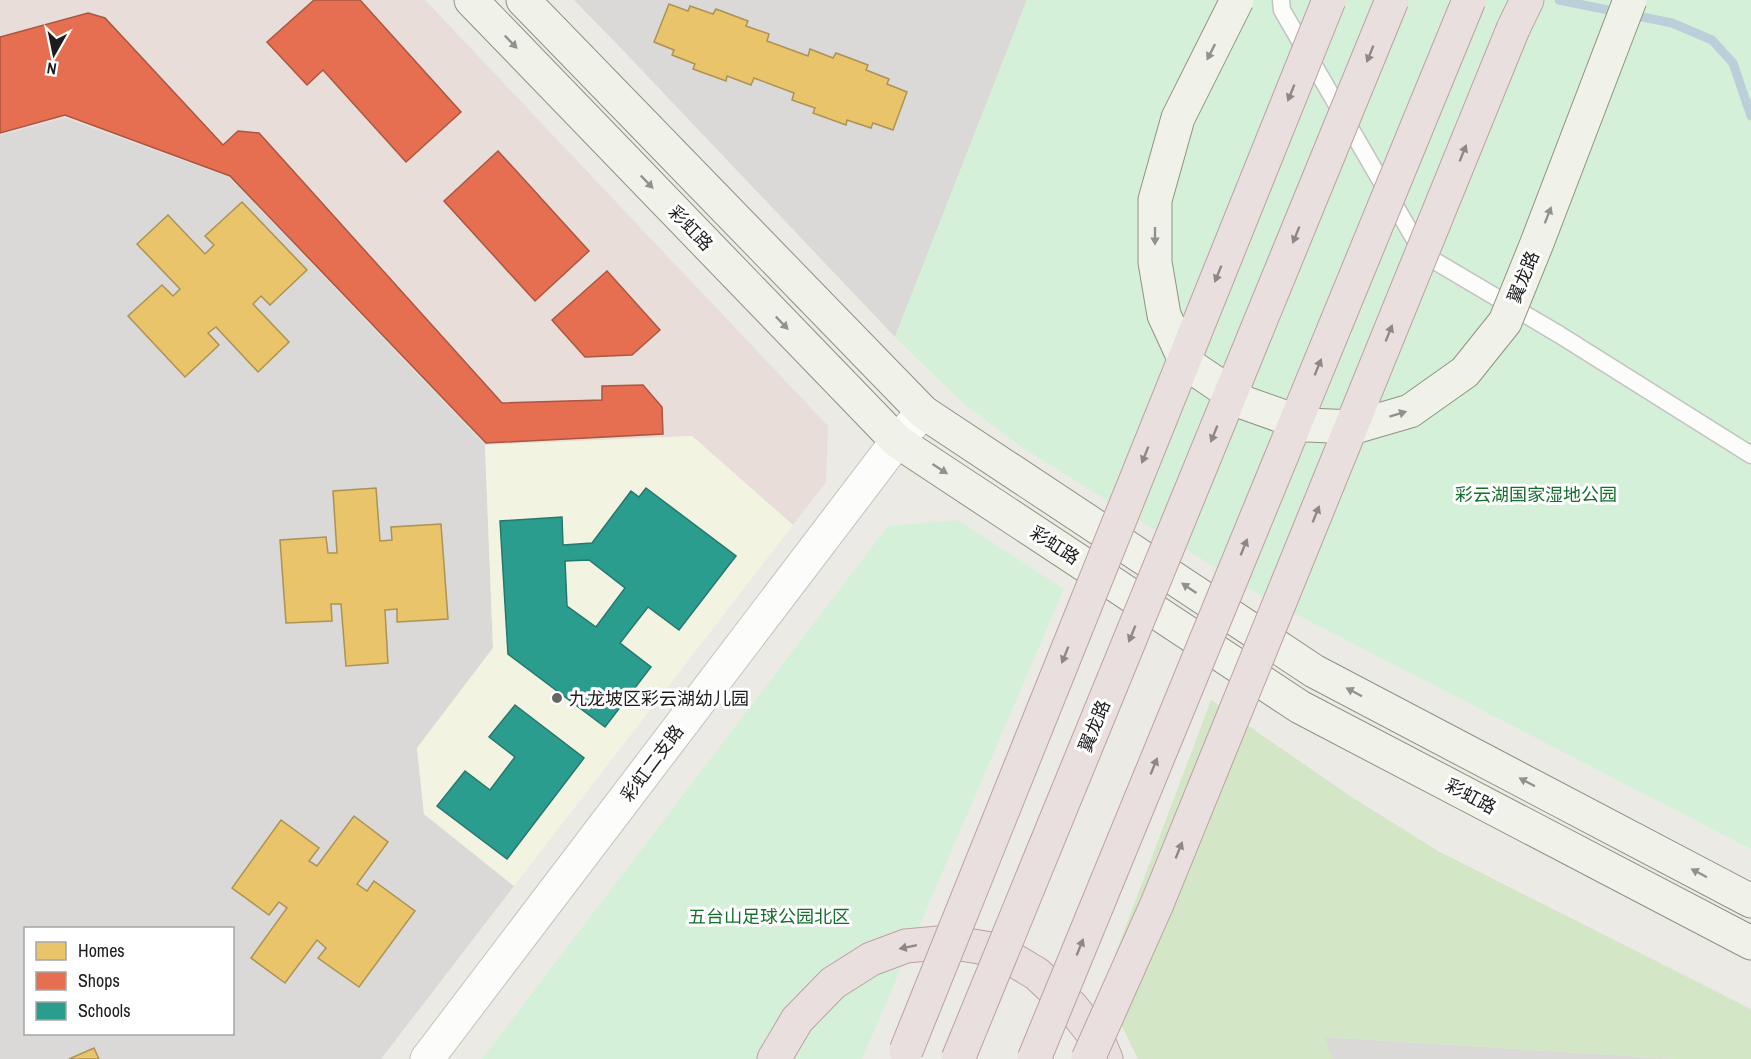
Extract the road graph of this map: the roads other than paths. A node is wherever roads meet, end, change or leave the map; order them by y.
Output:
1 (471, 0) edge
2 (523, 0) edge
3 (1237, 0) edge
4 (1281, 0) edge
5 (1329, 0) edge
6 (1392, 0) edge
7 (1527, 0) edge
8 (1630, 0) edge
9 (1468, 2) edge
10 (923, 412) junction
11 (897, 441) junction
12 (1751, 455) edge
13 (1751, 901) edge
14 (1157, 904) junction
15 (1751, 943) edge
16 (904, 1055) edge
17 (427, 1059) edge
18 (774, 1059) edge
19 (958, 1059) edge
20 (1034, 1059) edge
21 (1088, 1059) edge
22 (1108, 1059) edge

1 -> 11 main road, 彩虹路
2 - 10 main road, 彩虹路
3 -> 8 main road, 翼龙路, bridge
4 - 12 lane
5 -> 16 highway, bridge
6 -> 19 highway, 翼龙路, bridge
14 -> 7 highway, bridge
20 -> 9 highway, bridge
10 - 11 street, 彩虹二支路
13 -> 10 main road, 彩虹路
11 -> 15 main road, 彩虹路
11 - 17 street, 彩虹二支路
14 - 21 highway, bridge
14 - 22 highway, bridge
22 -> 18 highway

